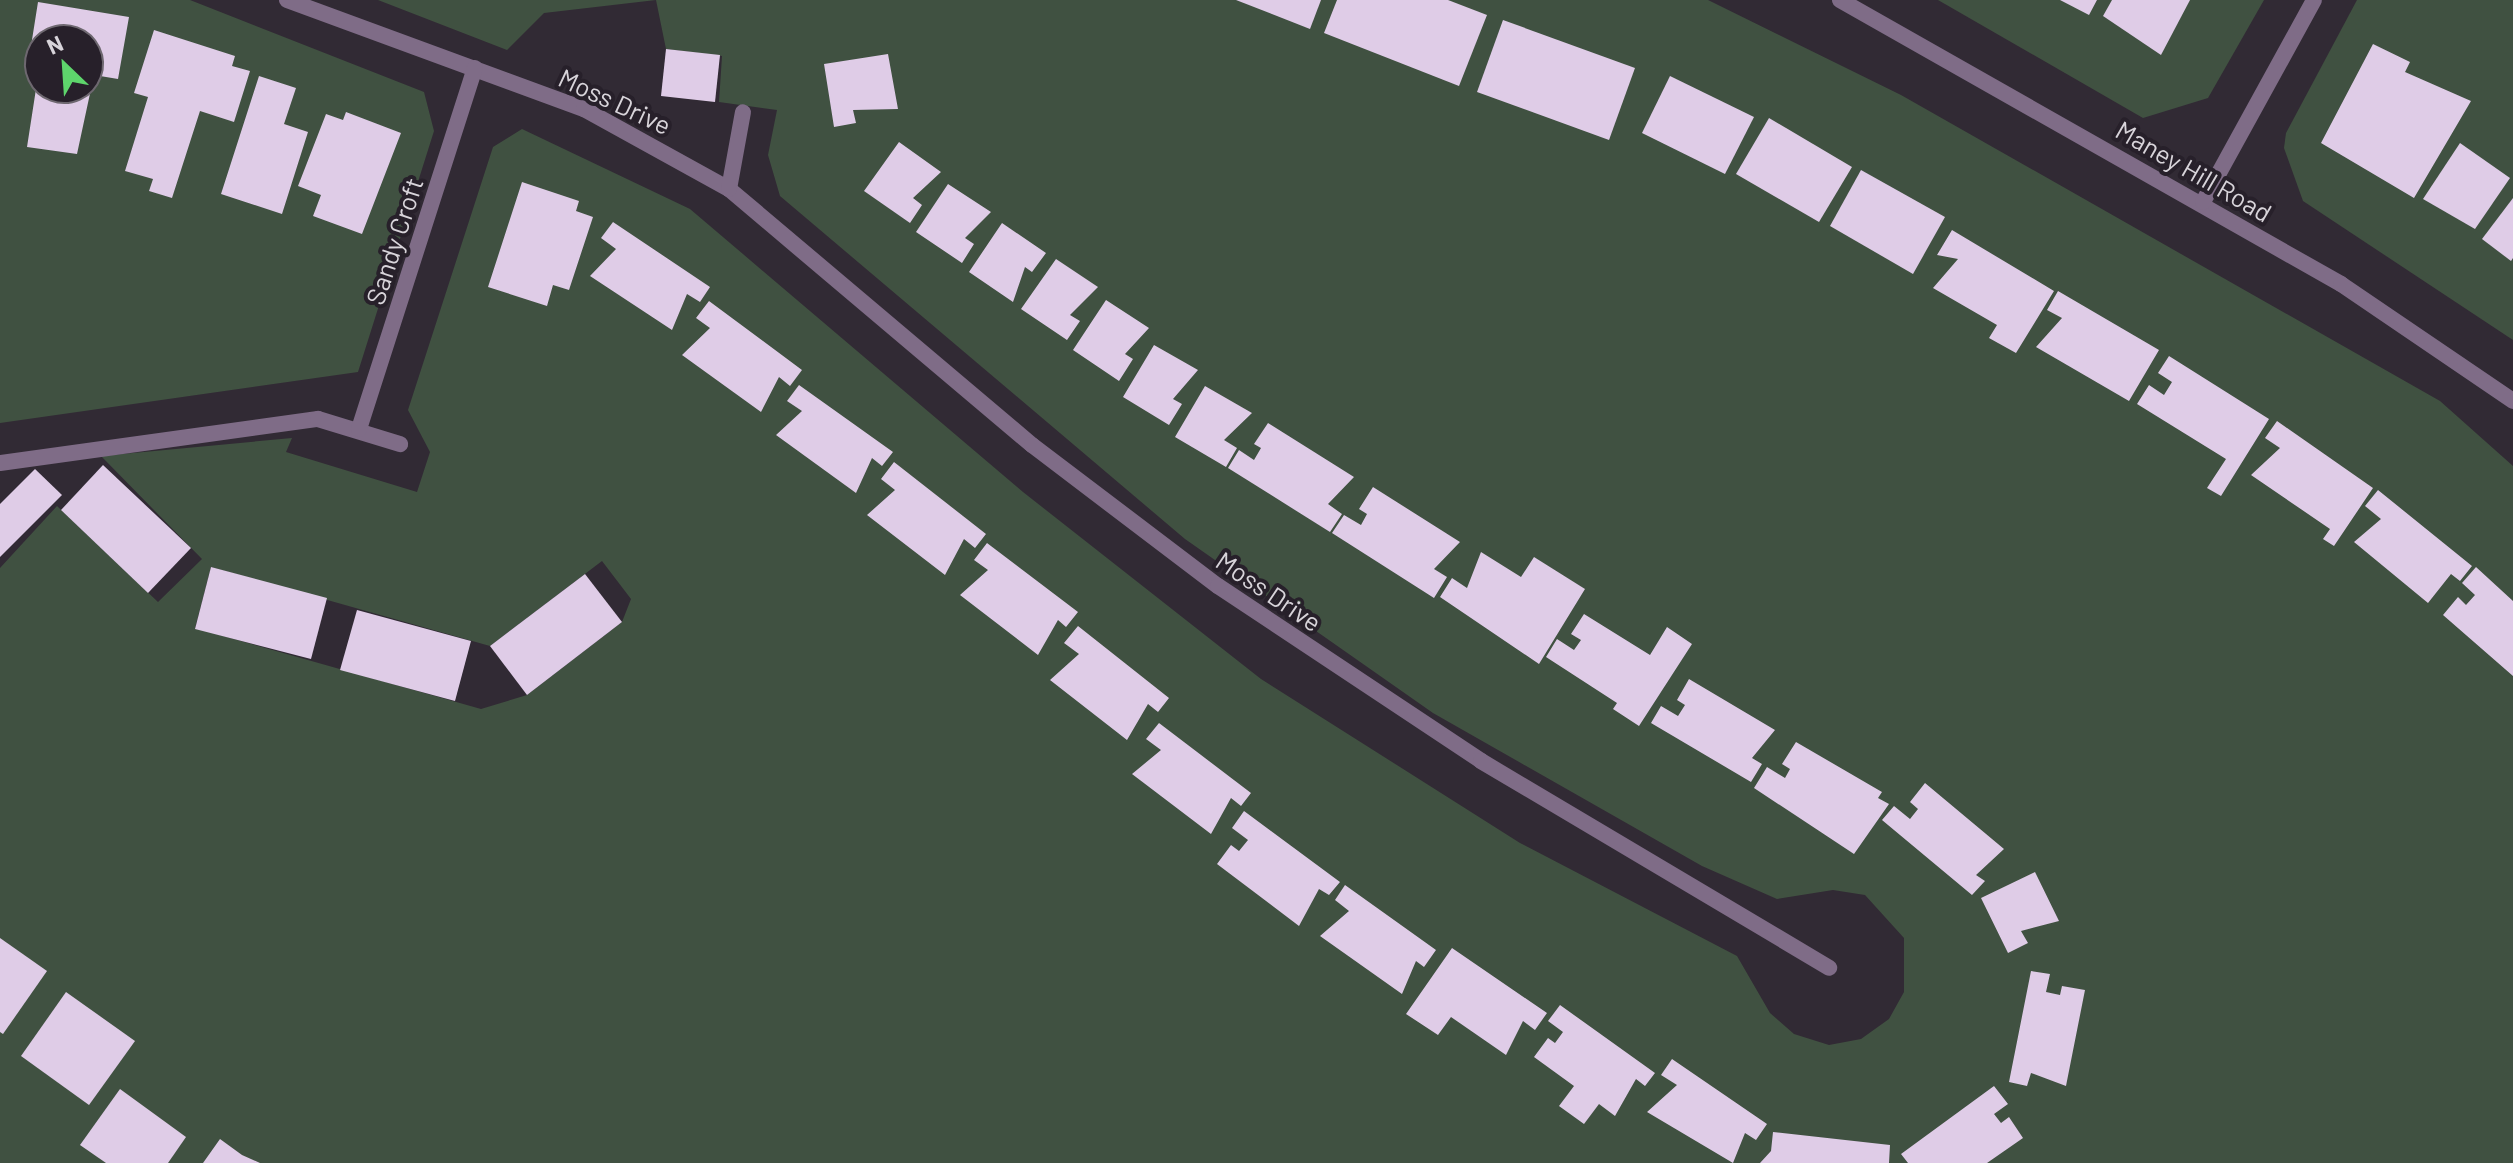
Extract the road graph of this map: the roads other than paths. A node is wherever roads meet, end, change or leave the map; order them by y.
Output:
1 (287, 0) edge
2 (1840, 0) edge
3 (2314, 0) edge
4 (475, 68) junction
5 (743, 112) dead end
6 (729, 189) junction
7 (2203, 202) junction
8 (2513, 401) edge
9 (359, 429) junction
10 (400, 444) dead end
11 (0, 463) edge
12 (1829, 968) dead end

1 - 4 street
2 - 7 street, Maney Hill Road
3 - 7 street
4 - 6 street, Moss Drive
4 - 9 street, Sandy Croft
5 - 6 street
6 - 12 street, Moss Drive
7 - 8 street, Maney Hill Road
9 - 10 street
9 - 11 street

